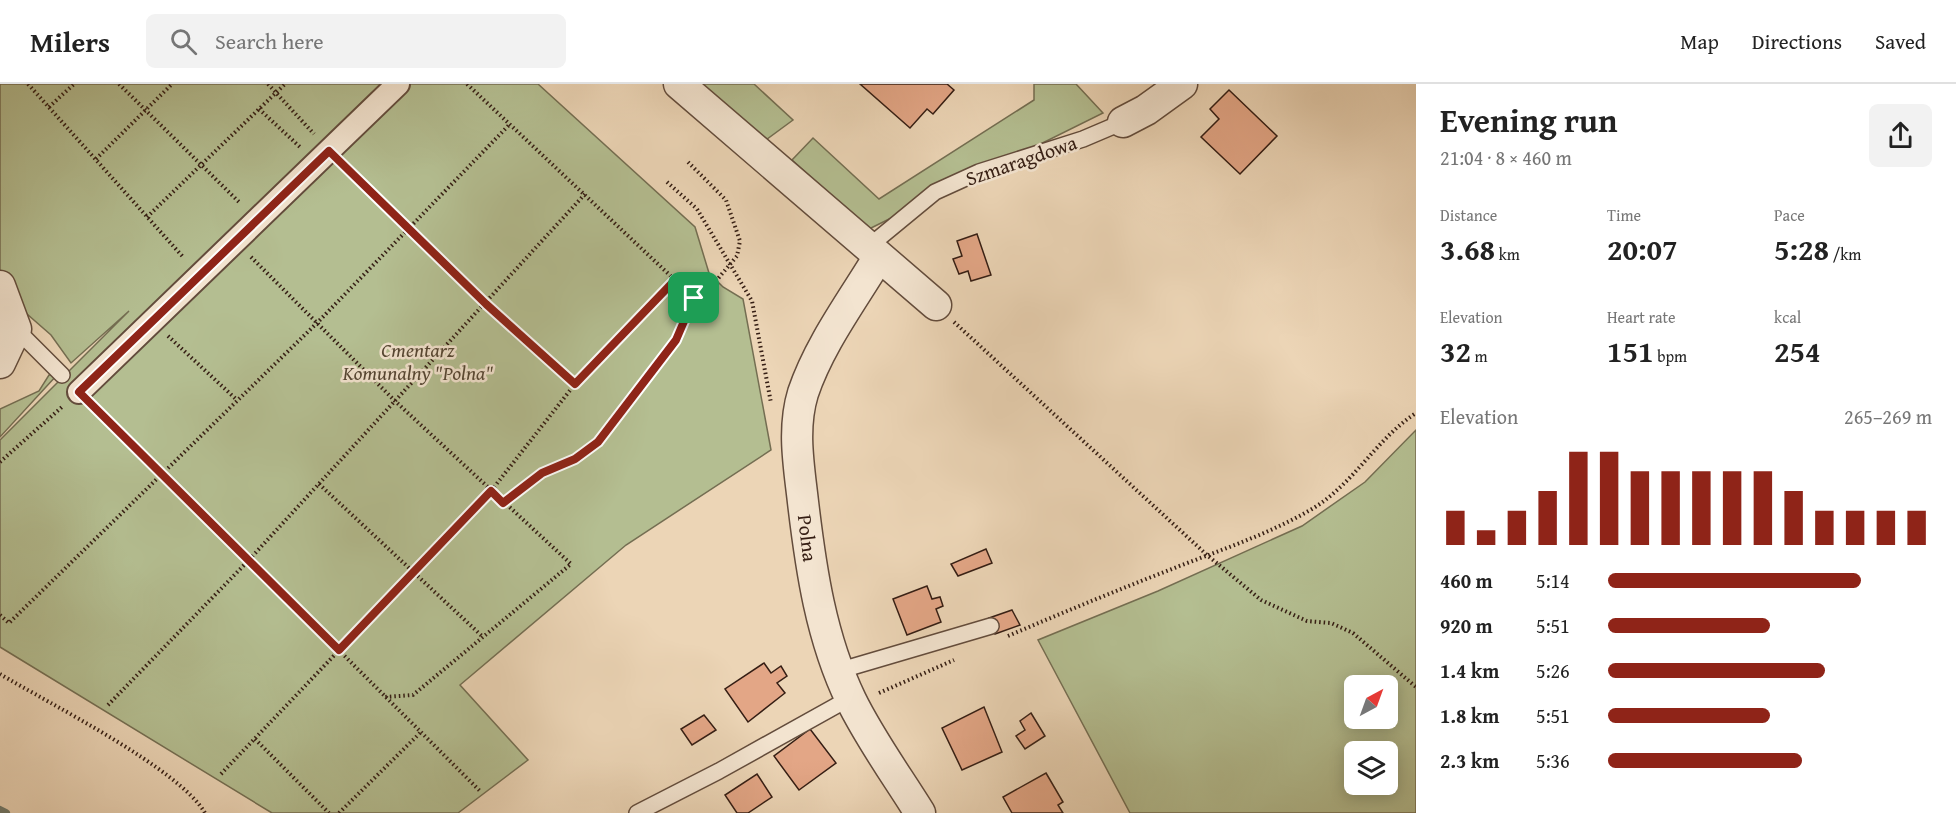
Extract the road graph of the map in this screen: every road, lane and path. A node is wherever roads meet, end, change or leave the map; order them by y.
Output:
1 (28, 84) edge
2 (74, 84) edge
3 (118, 84) edge
4 (172, 84) edge
5 (268, 84) edge
6 (285, 84) edge
7 (398, 84) edge
8 (467, 84) edge
9 (679, 84) edge
10 (1182, 84) edge
11 (277, 92) junction
12 (49, 107) junction
13 (259, 109) junction
14 (146, 111) junction
15 (1124, 122) joint
16 (510, 124) junction
17 (323, 157) junction
18 (96, 160) junction
19 (687, 161) dead end
20 (201, 165) junction
21 (667, 182) dead end
22 (585, 194) junction
23 (147, 217) junction
24 (257, 220) junction
25 (408, 228) junction
26 (235, 241) junction
27 (873, 253) junction
28 (729, 266) junction
29 (199, 275) junction
30 (675, 280) junction
31 (0, 286) edge
32 (694, 298) junction
33 (486, 304) junction
34 (936, 305) joint
35 (153, 321) junction
36 (317, 323) junction
37 (5, 350) edge
38 (62, 375) dead end
39 (575, 384) junction
40 (79, 392) junction
41 (237, 400) junction
42 (395, 401) junction
43 (772, 405) dead end
44 (1416, 413) edge
45 (0, 462) edge
46 (161, 473) junction
47 (319, 484) junction
48 (491, 491) junction
49 (503, 503) junction
50 (1207, 555) junction
51 (248, 561) junction
52 (413, 572) junction
53 (0, 615) edge
54 (991, 626) dead end
55 (483, 637) junction
56 (1004, 638) dead end
57 (339, 650) junction
58 (962, 657) dead end
59 (838, 671) junction
60 (0, 674) edge
61 (1416, 687) edge
62 (385, 697) junction
63 (852, 702) junction
64 (108, 705) dead end
65 (421, 732) junction
66 (255, 739) junction
67 (221, 774) dead end
68 (480, 791) dead end
69 (205, 813) edge
70 (330, 813) edge
71 (339, 813) edge
72 (637, 813) edge
73 (920, 813) edge

1 - 12 path
2 - 12 path
3 - 14 path
4 - 14 path
5 - 11 path
6 - 11 path
7 - 17 street
8 - 16 path
9 - 27 street
10 - 15 street, Szmaragdowa
11 - 13 path
11 - 17 path
12 - 18 path
13 - 17 path
13 - 20 path
14 - 18 path
14 - 20 path
15 - 27 lane, Szmaragdowa
16 - 22 path
16 - 25 path
17 - 24 street
17 - 25 path
18 - 23 path
19 - 28 path
20 - 23 path
20 - 24 path
21 - 28 path
22 - 30 path
22 - 33 path
23 - 29 path
24 - 26 street
25 - 33 path
25 - 36 path
26 - 29 street
26 - 36 path
27 - 34 street
27 - 59 street, Polna
28 - 32 path
28 - 43 path
29 - 35 street
30 - 32 path
30 - 39 path
31 - 37 street
32 - 49 path
33 - 39 path
33 - 42 path
34 - 50 path
35 - 40 street
35 - 41 path
36 - 41 path
36 - 42 path
37 - 38 lane
39 - 48 path
40 - 45 path
40 - 46 path
41 - 46 path
42 - 47 path
42 - 48 path
44 - 50 path
46 - 51 path
46 - 53 path
47 - 51 path
47 - 52 path
48 - 49 path
48 - 52 path
49 - 55 path
50 - 56 path
50 - 61 path
51 - 57 path
51 - 64 path
52 - 55 path
52 - 57 path
54 - 59 lane
55 - 62 path
57 - 62 path
57 - 66 path
58 - 63 path
59 - 63 street, Polna
60 - 69 path
62 - 65 path
63 - 72 lane
63 - 73 street, Polna
65 - 68 path
65 - 71 path
66 - 67 path
66 - 70 path

